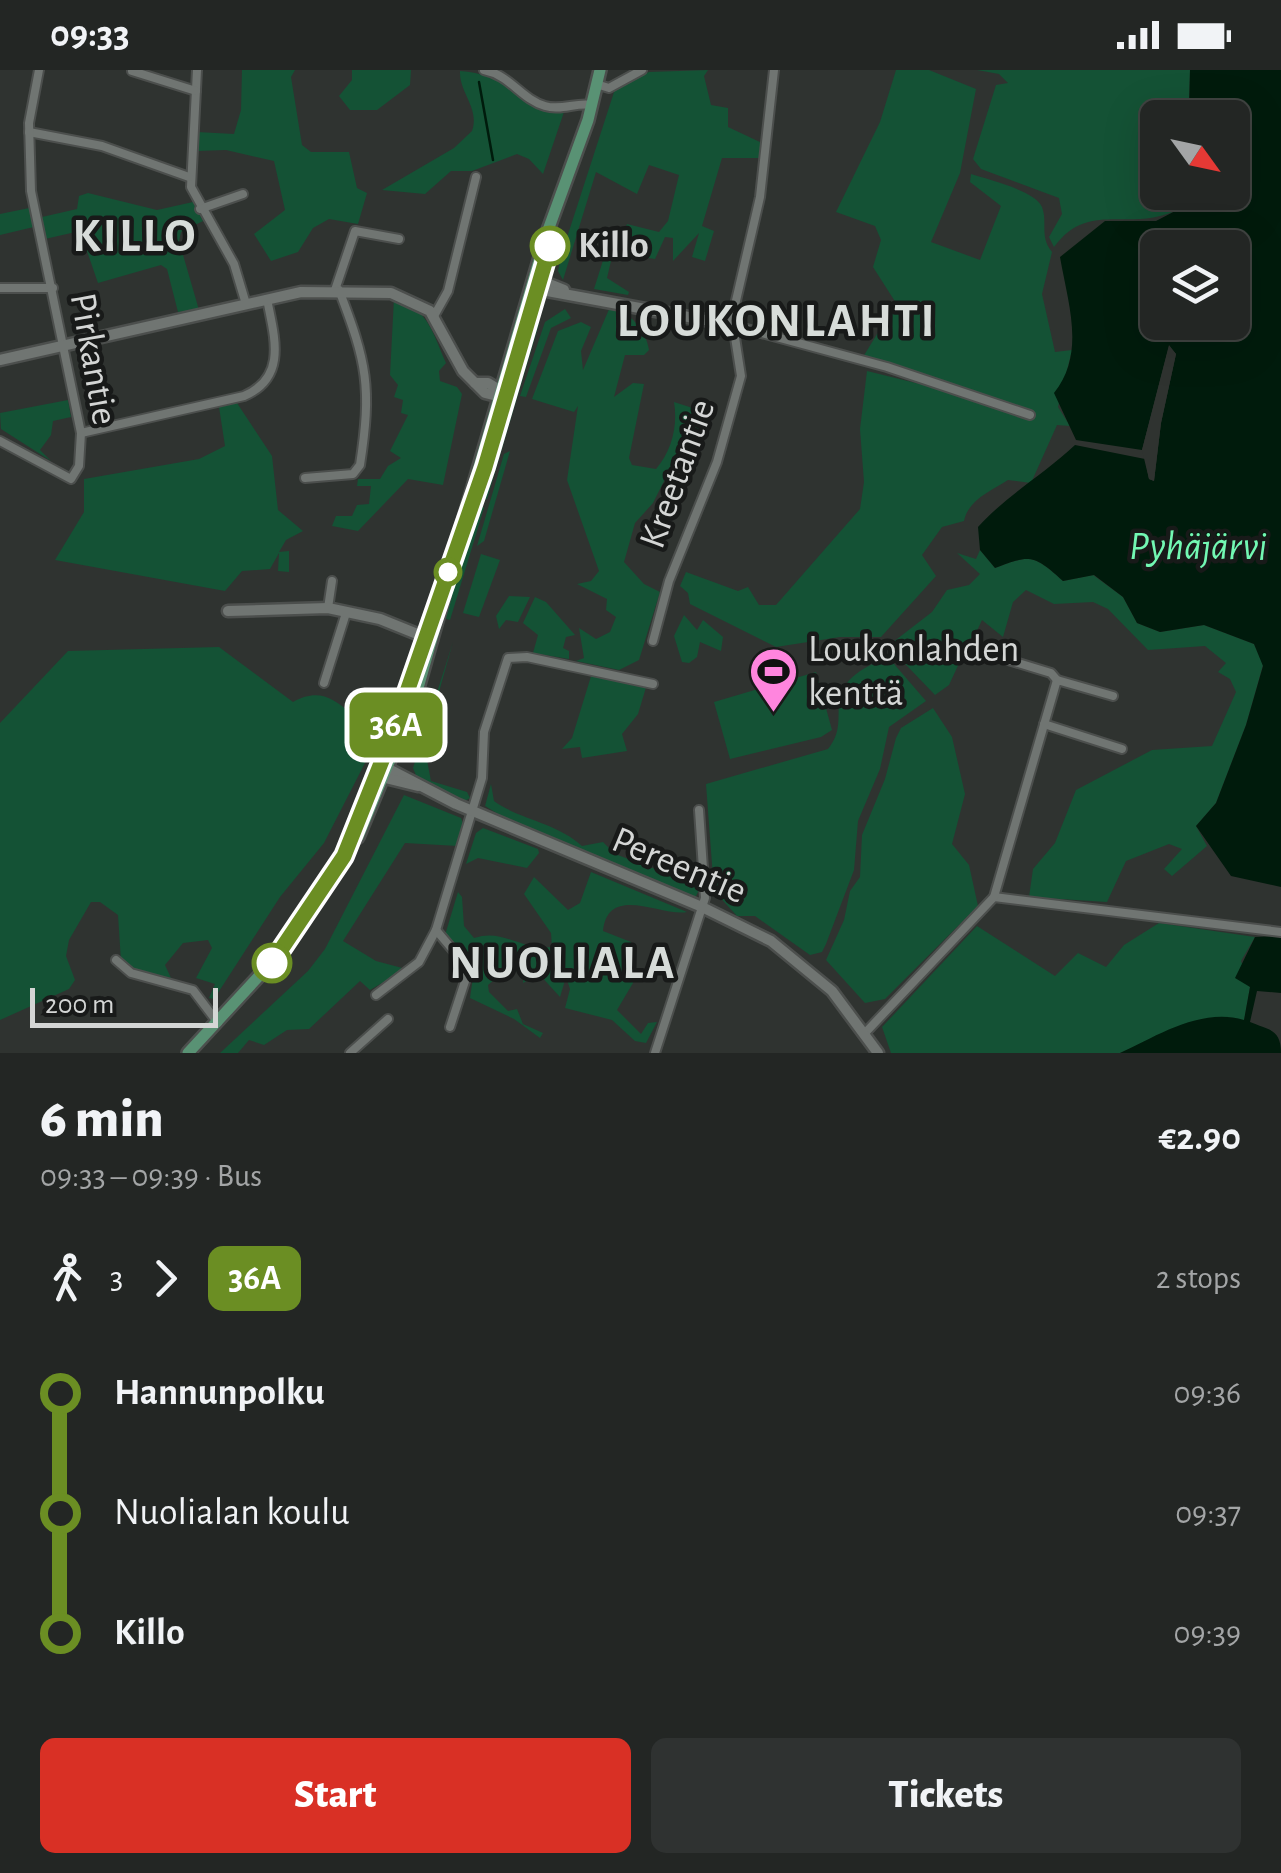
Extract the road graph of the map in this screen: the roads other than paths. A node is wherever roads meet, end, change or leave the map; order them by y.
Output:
1 (39, 70) edge
2 (197, 70) edge
3 (484, 70) edge
4 (600, 70) edge
5 (642, 70) edge
6 (774, 70) edge
7 (132, 72) edge
8 (596, 84) junction
9 (196, 91) junction
10 (590, 104) junction
11 (29, 132) junction
12 (189, 177) junction
13 (476, 177) dead end
14 (242, 194) dead end
15 (200, 209) junction
16 (399, 239) dead end
17 (535, 284) junction
18 (0, 288) edge
19 (53, 288) junction
20 (337, 290) junction
21 (267, 298) junction
22 (246, 304) junction
23 (434, 316) junction
24 (732, 325) junction
25 (65, 346) junction
26 (0, 360) edge
27 (502, 395) junction
28 (1030, 415) dead end
29 (81, 433) junction
30 (0, 441) edge
31 (304, 478) dead end
32 (332, 581) dead end
33 (328, 608) junction
34 (228, 611) dead end
35 (346, 613) junction
36 (430, 634) junction
37 (653, 640) dead end
38 (1005, 659) dead end
39 (1057, 680) junction
40 (324, 683) dead end
41 (654, 684) dead end
42 (1112, 696) dead end
43 (1044, 724) junction
44 (1122, 749) dead end
45 (383, 772) junction
46 (471, 810) junction
47 (699, 810) dead end
48 (994, 896) junction
49 (702, 908) junction
50 (436, 930) junction
51 (1276, 931) edge
52 (116, 960) dead end
53 (376, 995) dead end
54 (388, 1019) dead end
55 (218, 1024) junction
56 (450, 1028) dead end
57 (866, 1032) junction
58 (188, 1053) edge
59 (350, 1053) edge
60 (655, 1053) edge
61 (878, 1053) edge

1 - 11 street, Pirkantie
2 - 9 street
3 - 10 street
4 - 8 main road
5 - 8 street
6 - 24 street
7 - 9 street
8 - 10 main road
9 - 12 street
10 - 17 main road
11 - 12 street
11 - 19 street, Pirkantie
12 - 15 street
13 - 23 street
14 - 15 street
15 - 22 street
16 - 20 street
17 - 24 street
17 - 27 main road
18 - 19 street
19 - 25 street, Pirkantie
20 - 21 street
20 - 23 street
20 - 31 street
21 - 22 street
21 - 29 street
22 - 25 street
23 - 27 street
24 - 28 street
24 - 37 street, Kreetantie
25 - 26 street
25 - 29 street, Pirkantie
27 - 36 main road
29 - 30 street, Pirkantie
32 - 33 street
33 - 34 street
33 - 35 street
35 - 36 street
35 - 40 street
36 - 45 main road
38 - 39 street
39 - 42 street
39 - 43 street
41 - 46 street
43 - 44 street
43 - 48 street
45 - 46 street, Pereentie
45 - 55 main road
46 - 49 street, Pereentie
46 - 50 street
47 - 49 street
48 - 51 street
48 - 57 street
49 - 57 street, Pereentie
49 - 60 street
50 - 53 street
50 - 56 street
52 - 55 street
54 - 59 street
55 - 58 main road
57 - 61 street, Pereentie

